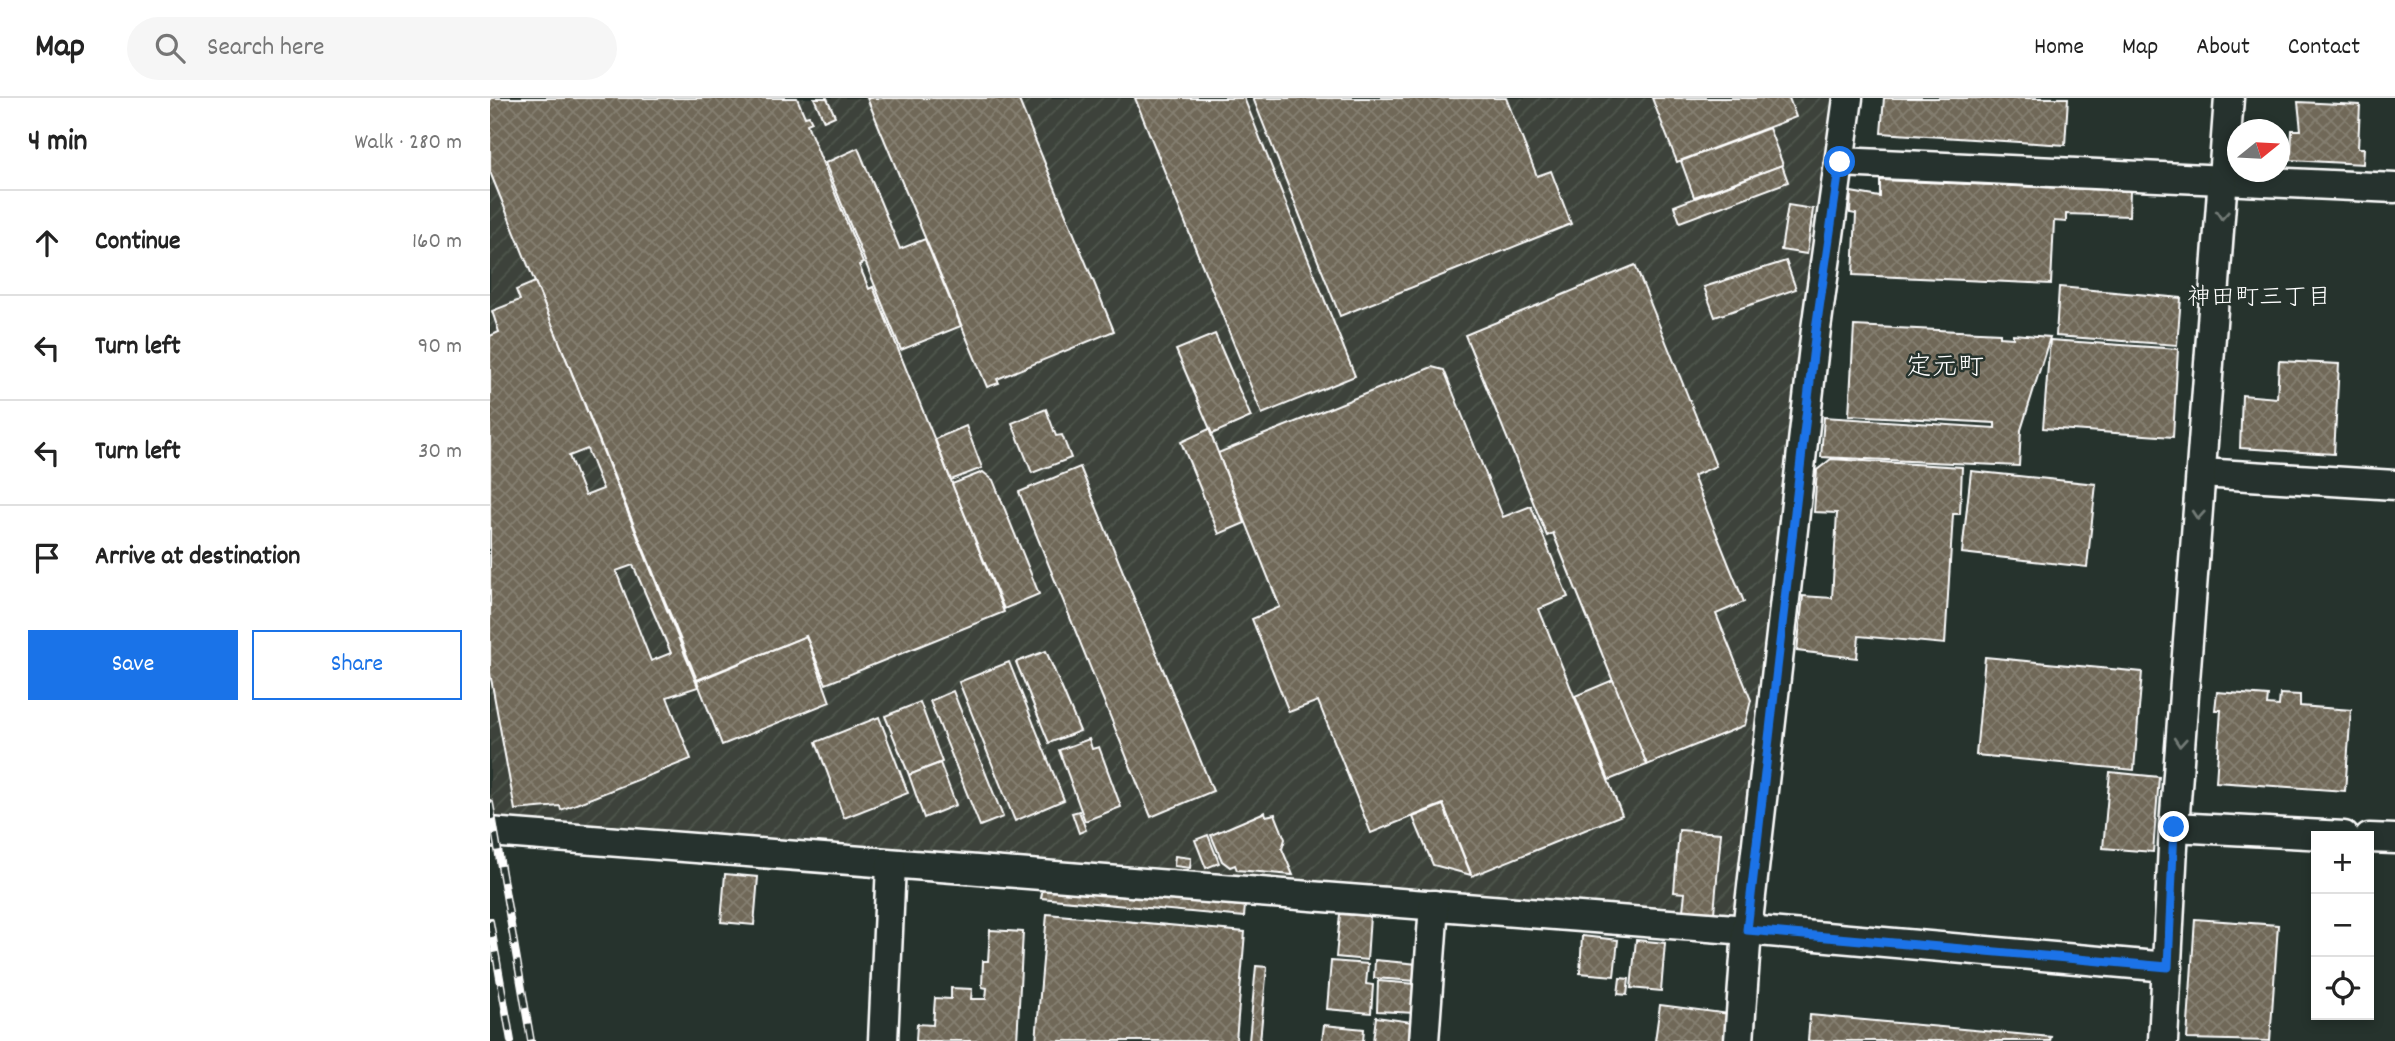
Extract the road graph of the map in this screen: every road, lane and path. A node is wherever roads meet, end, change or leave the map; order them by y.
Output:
1 (1848, 98) edge
2 (2230, 98) edge
3 (1840, 162) junction
4 (2225, 179) junction
5 (2395, 188) edge
6 (2201, 473) junction
7 (2395, 485) edge
8 (2174, 827) junction
9 (490, 832) edge
10 (2311, 834) edge
11 (2374, 838) edge
12 (2395, 839) edge
13 (891, 865) junction
14 (1434, 905) junction
15 (1747, 930) junction
16 (2168, 967) junction
17 (883, 1041) edge
18 (1424, 1041) edge
19 (1738, 1041) edge
20 (2163, 1041) edge

1 - 3 street
2 - 4 street
3 - 4 street
3 - 15 street
4 - 5 street
4 -> 6 street
6 - 7 street
6 -> 8 street
8 - 10 street
8 - 16 street
9 - 13 street
11 - 12 street
13 - 14 street
13 - 17 street
14 - 15 street
14 - 18 street
15 - 16 street
15 - 19 street
16 - 20 street

